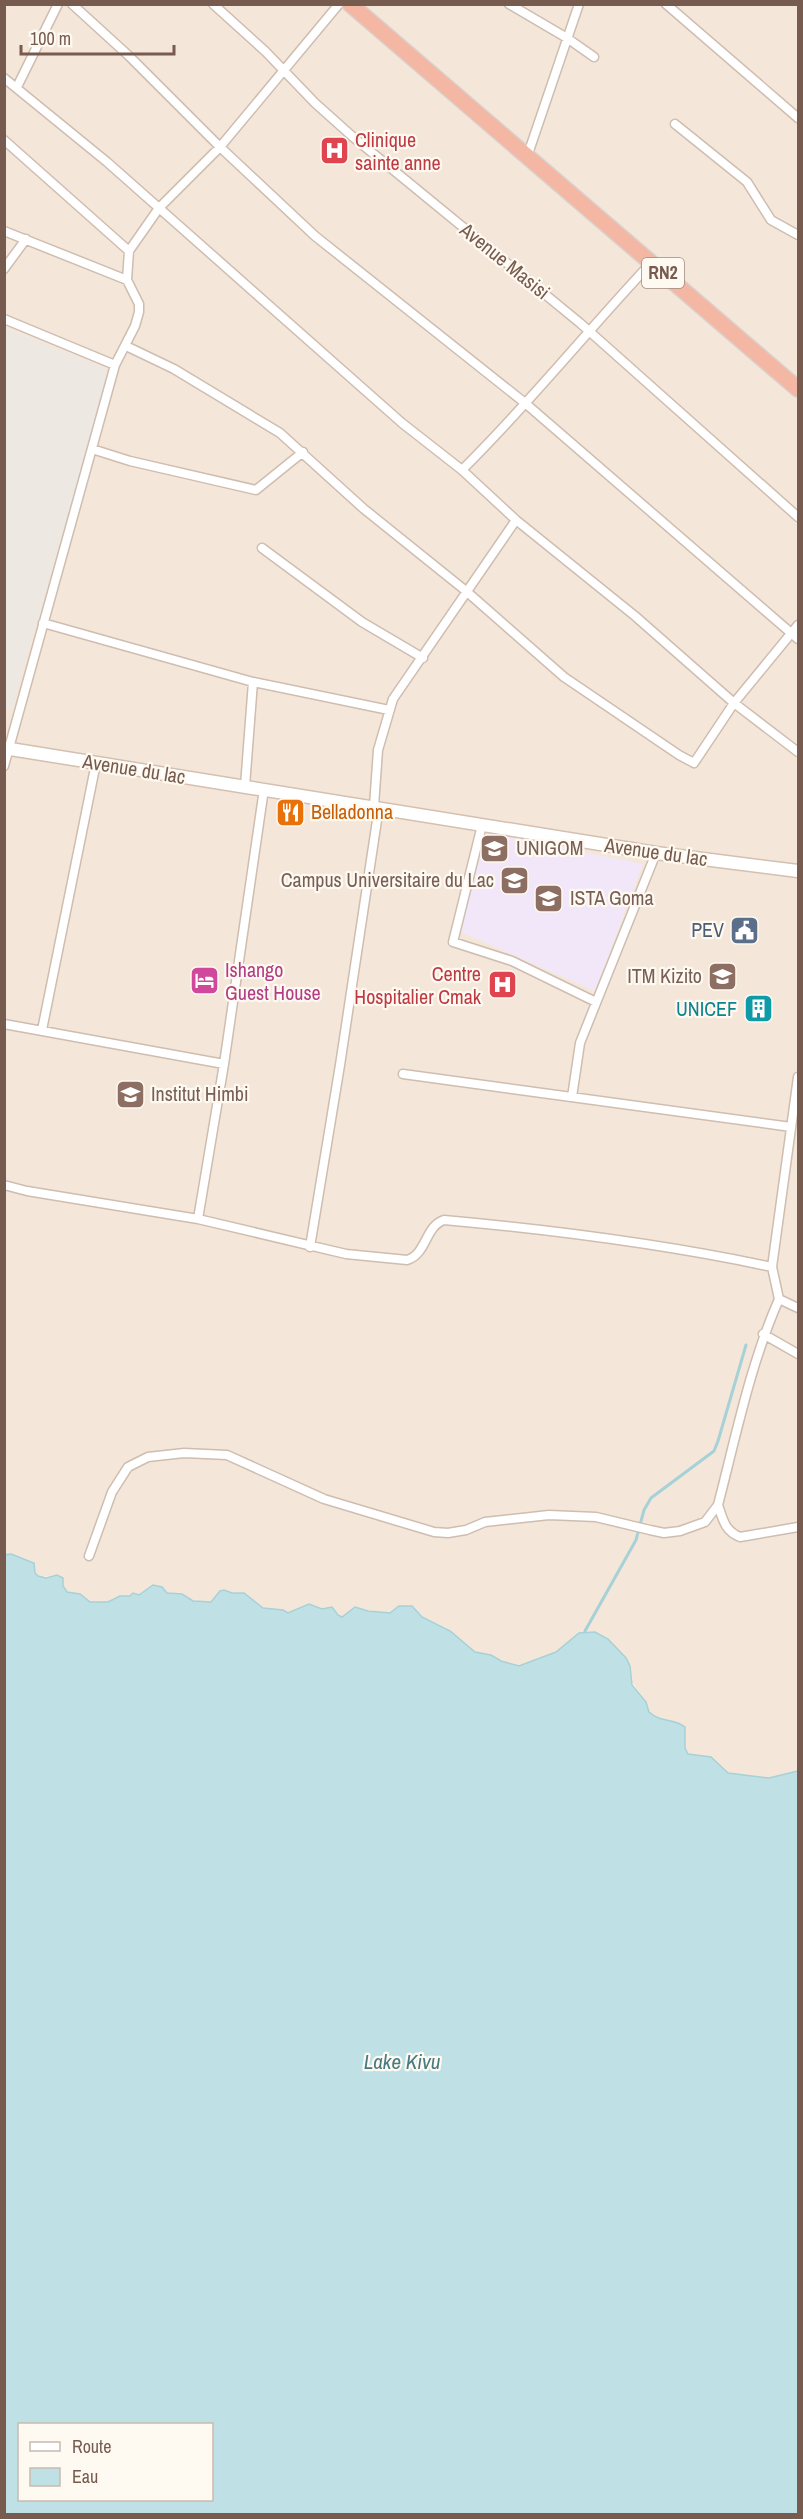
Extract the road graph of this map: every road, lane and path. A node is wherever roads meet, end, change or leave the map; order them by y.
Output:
1 (58, 4) edge
2 (72, 4) edge
3 (213, 4) edge
4 (339, 4) edge
5 (350, 4) edge
6 (509, 4) edge
7 (579, 4) edge
8 (666, 4) edge
9 (567, 38) junction
10 (594, 57) dead end
11 (282, 71) junction
12 (4, 78) edge
13 (17, 87) junction
14 (798, 118) edge
15 (675, 124) dead end
16 (4, 141) edge
17 (220, 147) junction
18 (527, 157) junction
19 (159, 208) junction
20 (4, 231) edge
21 (798, 235) edge
22 (26, 239) junction
23 (129, 251) junction
24 (651, 263) junction
25 (4, 269) edge
26 (127, 280) junction
27 (4, 319) edge
28 (588, 330) junction
29 (126, 346) junction
30 (115, 365) junction
31 (798, 389) edge
32 (525, 403) junction
33 (92, 449) junction
34 (303, 453) junction
35 (462, 470) junction
36 (798, 517) edge
37 (516, 520) junction
38 (262, 548) dead end
39 (466, 591) junction
40 (43, 623) junction
41 (798, 625) edge
42 (795, 636) edge
43 (423, 658) junction
44 (253, 682) junction
45 (734, 703) junction
46 (389, 710) junction
47 (7, 748) edge
48 (798, 752) edge
49 (96, 763) junction
50 (4, 766) edge
51 (245, 786) junction
52 (264, 789) junction
53 (377, 806) junction
54 (482, 825) junction
55 (656, 853) junction
56 (798, 871) edge
57 (596, 1002) junction
58 (4, 1024) edge
59 (42, 1030) junction
60 (224, 1064) junction
61 (403, 1074) dead end
62 (798, 1077) edge
63 (572, 1097) junction
64 (791, 1127) junction
65 (4, 1185) edge
66 (198, 1219) junction
67 (310, 1247) junction
68 (772, 1267) junction
69 (779, 1299) junction
70 (798, 1308) edge
71 (764, 1334) junction
72 (798, 1354) edge
73 (718, 1505) junction
74 (798, 1527) edge
75 (89, 1556) dead end

1 - 13 street
2 - 17 street
3 - 11 street, Avenue Masisi
4 - 11 street
5 - 18 highway, RN2
6 - 9 street
7 - 9 street
8 - 14 street
9 - 10 street
9 - 18 street
11 - 17 street
11 - 28 street, Avenue Masisi
12 - 13 street
13 - 19 street
15 - 21 street
16 - 23 street
17 - 19 street
17 - 32 street
18 - 24 highway, RN2
19 - 23 street
19 - 35 street
20 - 22 street
22 - 25 street
22 - 26 street
23 - 26 street
24 - 28 street
24 - 31 highway, RN2
26 - 29 street
27 - 30 street
28 - 32 street
28 - 36 street, Avenue Masisi
29 - 30 street
29 - 34 street
30 - 33 street
32 - 35 street
32 - 42 street
33 - 34 street
33 - 40 street
34 - 39 street
35 - 37 street
37 - 39 street
37 - 45 street
38 - 43 street
39 - 43 street
39 - 45 street
40 - 44 street
40 - 47 street
41 - 42 street
42 - 45 street
43 - 46 street
44 - 46 street
44 - 51 street
45 - 48 street
46 - 53 street
47 - 49 main road, Avenue du lac
47 - 50 street
49 - 51 main road, Avenue du lac
49 - 59 street
51 - 52 main road, Avenue du lac
52 - 53 main road, Avenue du lac
52 - 60 street
53 - 54 main road, Avenue du lac
53 - 67 street
54 - 55 main road, Avenue du lac
54 - 57 street
55 - 56 main road, Avenue du lac
55 - 57 street
57 - 63 street
58 - 59 street
59 - 60 street
60 - 66 street
61 - 63 street
62 - 64 street
63 - 64 street
64 - 68 street
65 - 66 street
66 - 67 street
67 - 68 street
68 - 69 street
69 - 70 street
69 - 71 street
71 - 72 street
71 - 73 street
73 - 74 street
73 - 75 street

